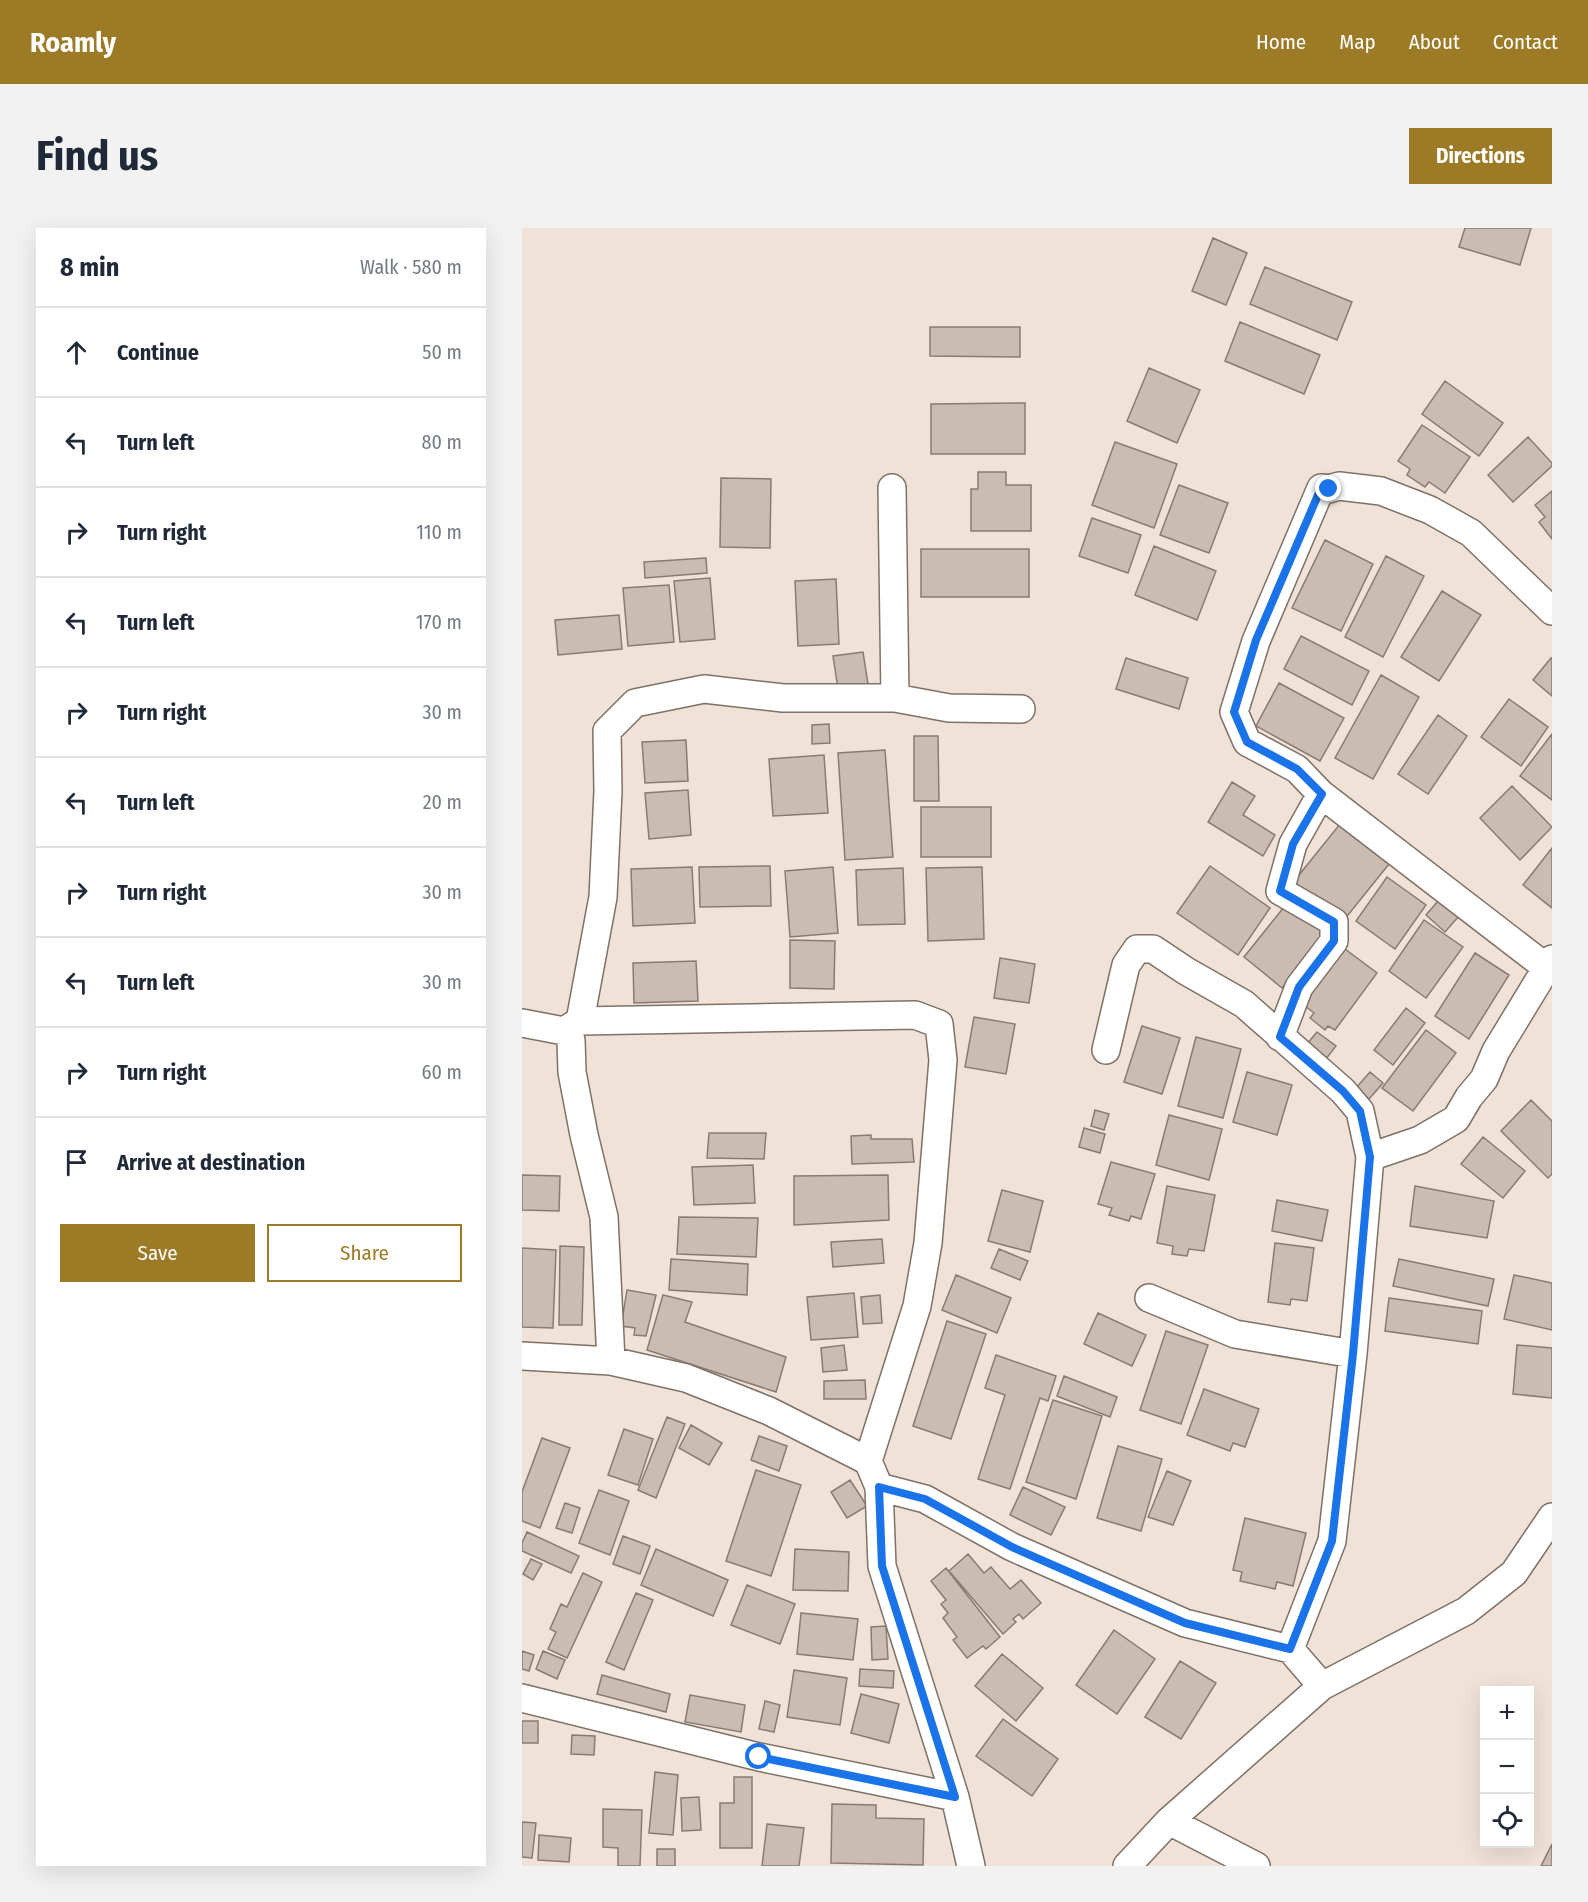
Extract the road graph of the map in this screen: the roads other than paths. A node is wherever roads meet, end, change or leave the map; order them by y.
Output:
1 (892, 488) dead end
2 (1552, 611) edge
3 (895, 698) junction
4 (1021, 709) dead end
5 (1322, 794) junction
6 (1550, 964) edge
7 (522, 1023) edge
8 (572, 1026) junction
9 (1280, 1037) junction
10 (1106, 1050) dead end
11 (1370, 1157) junction
12 (1149, 1298) dead end
13 (1353, 1354) junction
14 (522, 1356) edge
15 (611, 1361) junction
16 (868, 1461) junction
17 (879, 1487) junction
18 (1552, 1517) edge
19 (1290, 1649) junction
20 (1322, 1686) junction
21 (522, 1698) edge
22 (955, 1797) junction
23 (1169, 1821) junction
24 (971, 1866) edge
25 (1127, 1866) edge
26 (1256, 1866) edge

1 - 3 street
2 - 5 street
3 - 4 street
3 - 8 street
5 - 6 street
5 - 9 street
6 - 11 street
7 - 8 street
8 - 15 street
8 - 16 street
9 - 10 street
9 - 11 street
11 - 13 street
12 - 13 street
13 - 19 street
14 - 15 street
15 - 16 street
16 - 17 street
17 - 19 street
17 - 22 street
18 - 20 street
19 - 20 street
20 - 23 street
21 - 22 street
22 - 24 street
23 - 25 street
23 - 26 street

